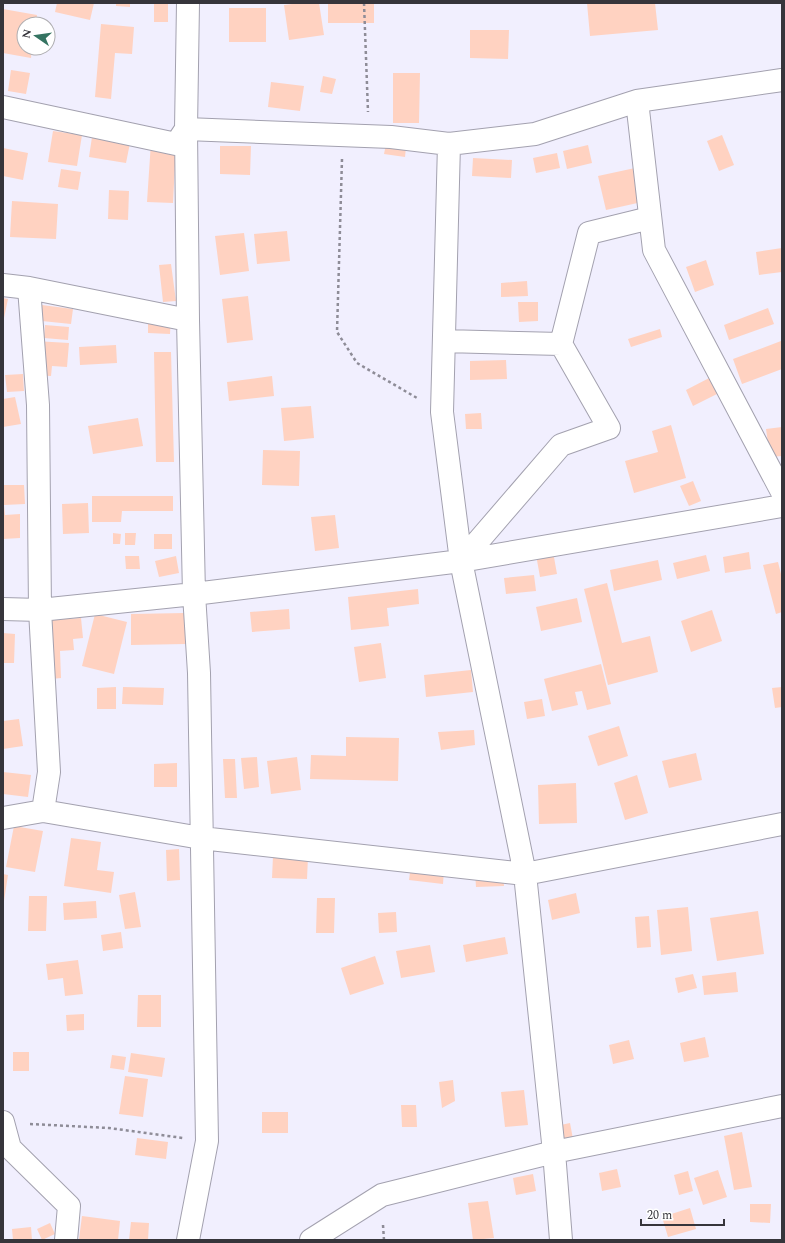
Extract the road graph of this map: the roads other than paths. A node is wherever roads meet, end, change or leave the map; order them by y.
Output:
1 (188, 3) edge
2 (782, 80) edge
3 (637, 101) junction
4 (3, 107) edge
5 (186, 128) junction
6 (449, 144) junction
7 (650, 218) junction
8 (3, 285) edge
9 (30, 288) junction
10 (188, 320) junction
11 (444, 341) junction
12 (561, 344) junction
13 (782, 492) edge
14 (782, 506) edge
15 (461, 561) junction
16 (194, 594) junction
17 (3, 609) edge
18 (40, 610) junction
19 (43, 811) junction
20 (3, 818) edge
21 (782, 824) edge
22 (201, 838) junction
23 (525, 874) junction
24 (782, 1106) edge
25 (3, 1123) edge
26 (554, 1152) junction
27 (66, 1240) edge
28 (188, 1240) edge
29 (311, 1240) edge
30 (561, 1240) edge

1 - 5 street
2 - 3 street
3 - 6 street
3 - 7 street
4 - 5 street
5 - 6 street
5 - 10 street
6 - 11 street
7 - 12 street
7 - 13 street
8 - 9 street
9 - 10 street
9 - 18 street
10 - 16 street
11 - 12 street
11 - 15 street
12 - 15 street
14 - 15 street
15 - 16 street
15 - 23 street
16 - 18 street
16 - 22 street
17 - 18 street
18 - 19 street
19 - 20 street
19 - 22 street
21 - 23 street
22 - 23 street
22 - 28 street
23 - 26 street
24 - 26 street
25 - 27 street
26 - 29 street
26 - 30 street

